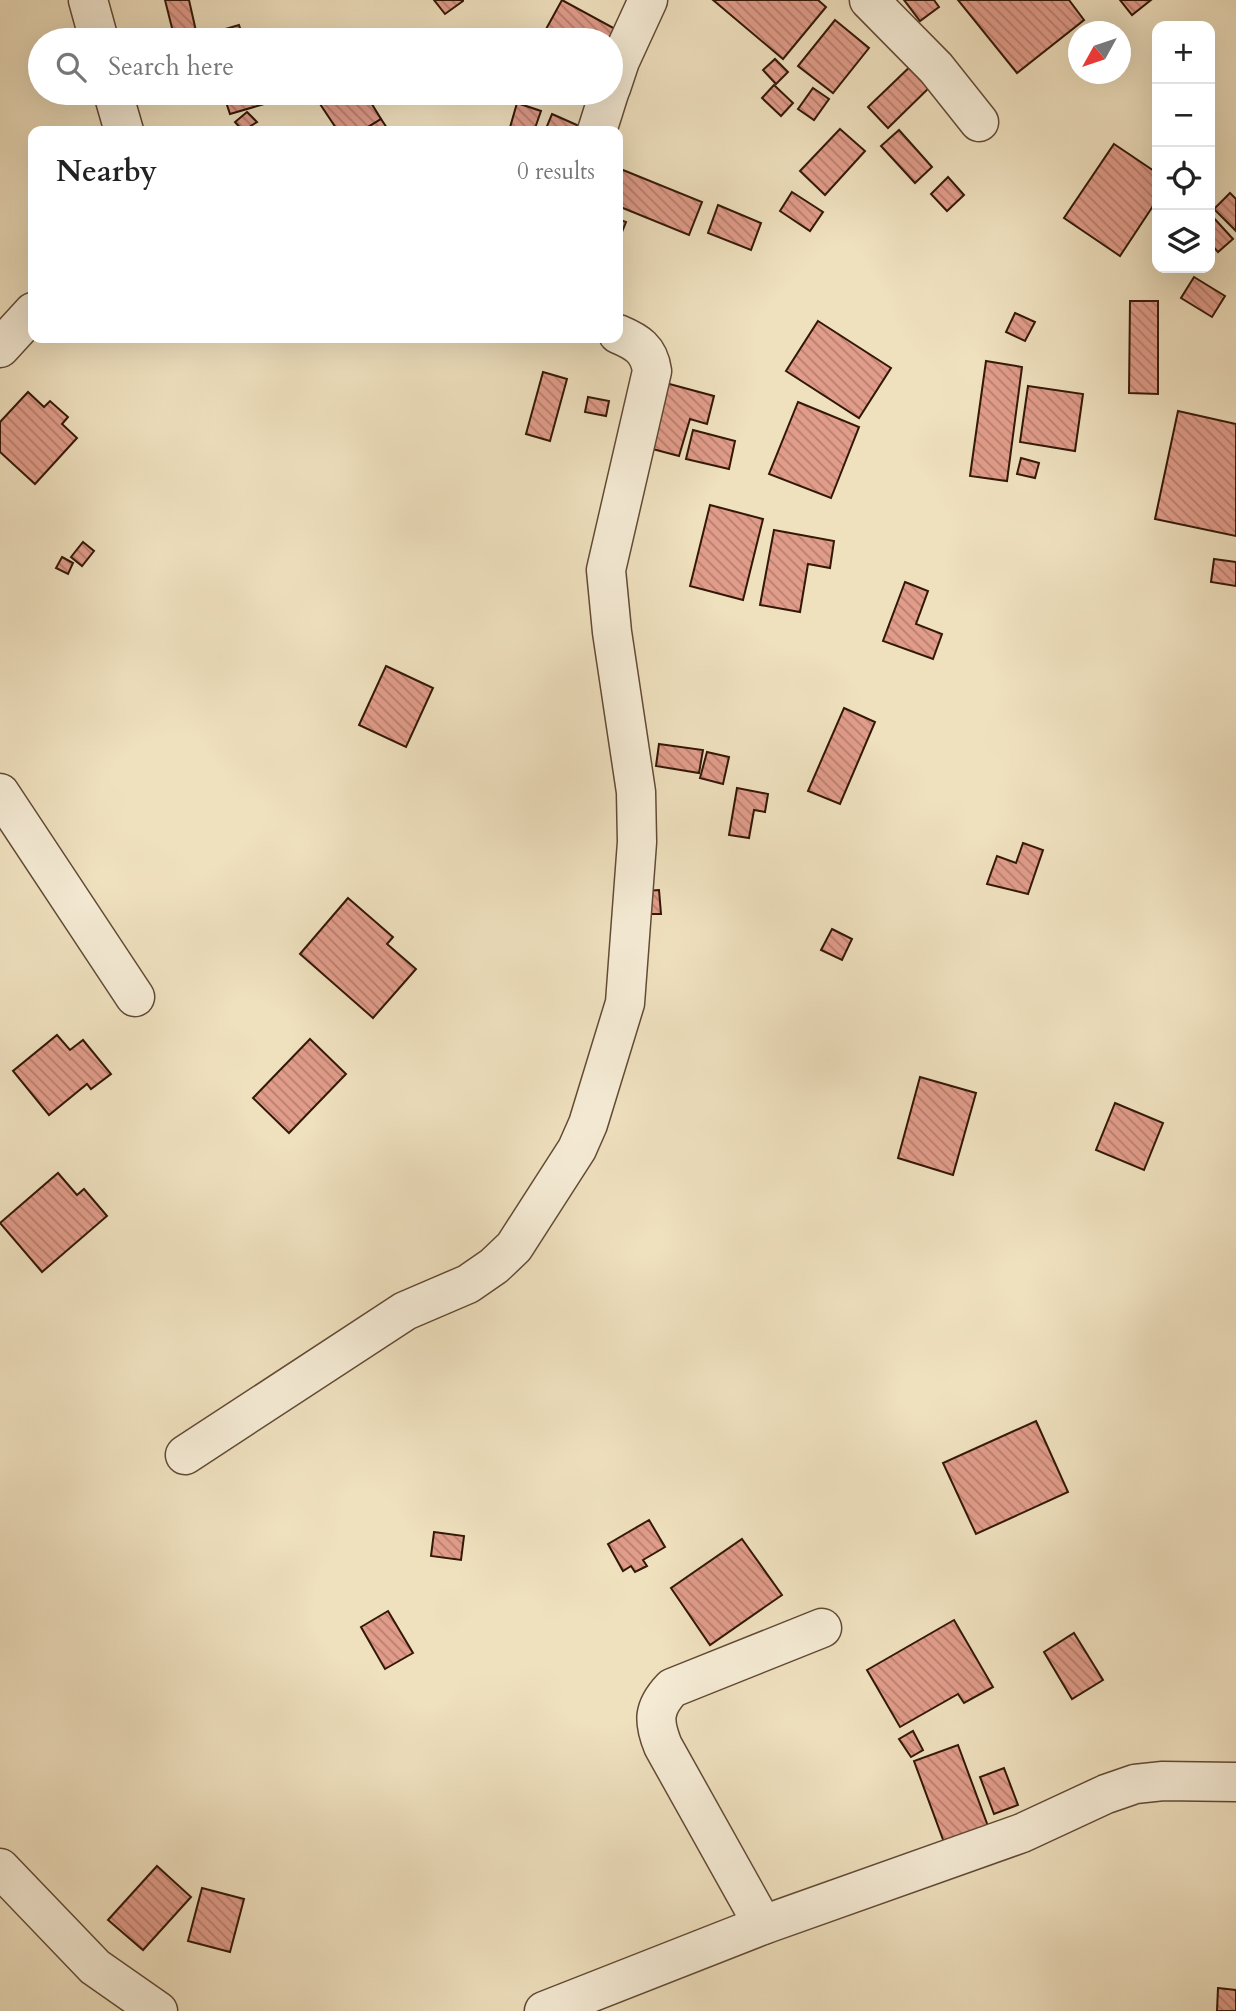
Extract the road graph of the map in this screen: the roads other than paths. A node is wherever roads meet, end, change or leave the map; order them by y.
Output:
1 (88, 0) edge
2 (649, 0) edge
3 (869, 0) edge
4 (96, 28) edge
5 (623, 55) edge
6 (116, 105) edge
7 (605, 105) edge
8 (979, 122) dead end
9 (123, 126) edge
10 (599, 126) edge
11 (28, 317) edge
12 (623, 337) edge
13 (0, 348) edge
14 (0, 793) edge
15 (135, 997) dead end
16 (185, 1455) dead end
17 (822, 1628) dead end
18 (1236, 1782) edge
19 (0, 1868) edge
20 (763, 1925) junction
21 (158, 2011) edge
22 (544, 2011) edge

1 - 4 street
2 - 5 street
3 - 8 street
6 - 9 street
7 - 10 street
11 - 13 street
12 - 16 street
14 - 15 street
17 - 20 street
18 - 20 street
19 - 21 street
20 - 22 street

